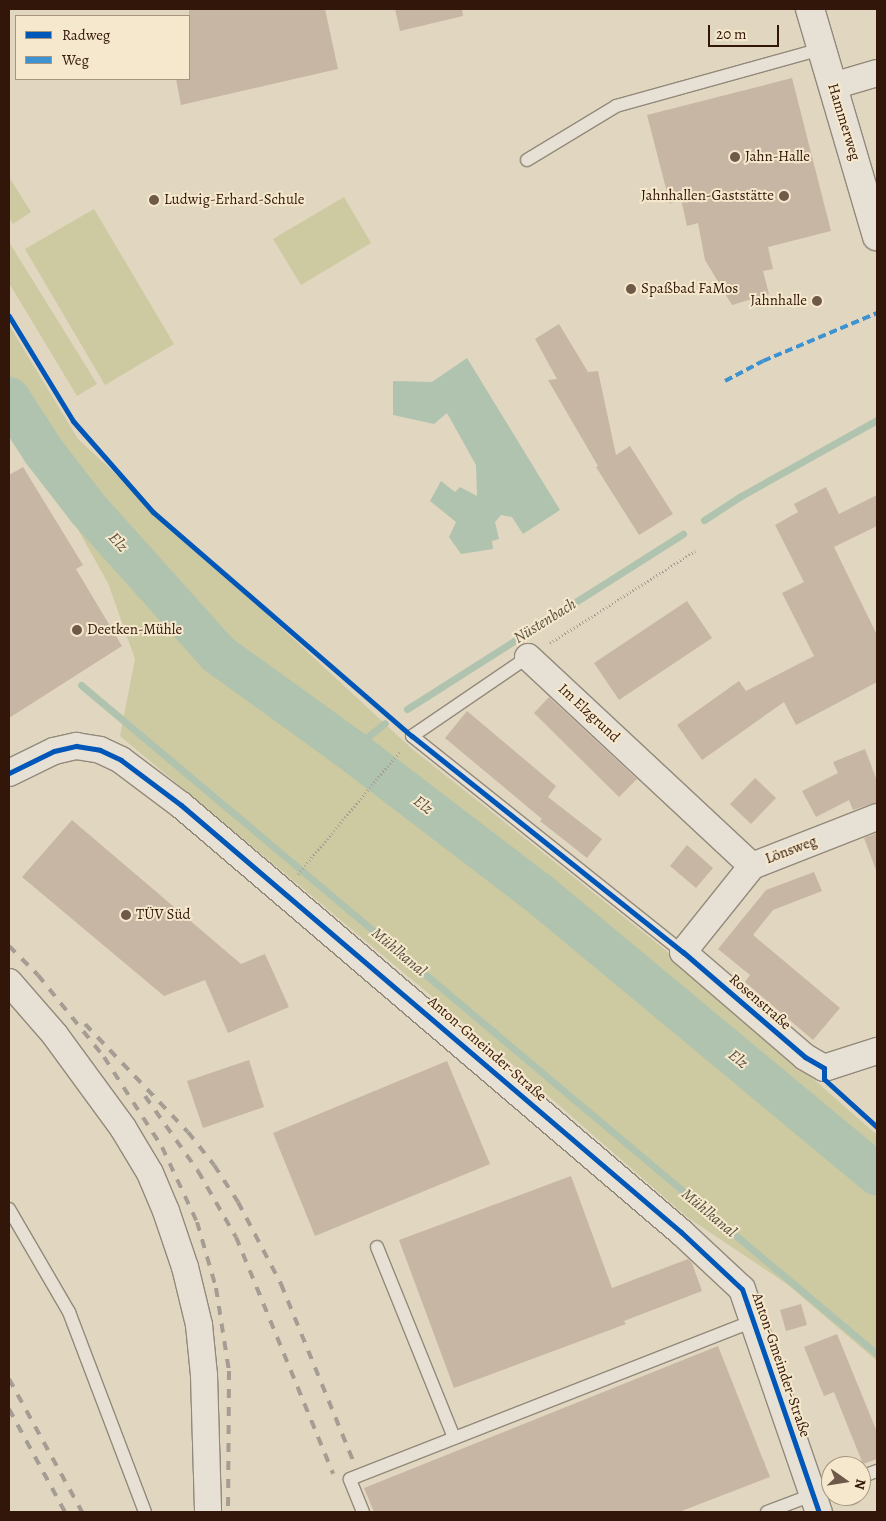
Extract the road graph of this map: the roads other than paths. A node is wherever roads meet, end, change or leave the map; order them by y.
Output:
1 (810, 9) edge
2 (822, 49) junction
3 (877, 73) edge
4 (833, 86) junction
5 (527, 160) dead end
6 (877, 236) edge
7 (528, 657) joint
8 (9, 773) edge
9 (877, 817) edge
10 (752, 866) junction
11 (683, 952) junction
12 (9, 982) edge
13 (877, 1051) edge
14 (9, 1209) edge
15 (377, 1247) dead end
16 (753, 1321) junction
17 (454, 1438) junction
18 (820, 1498) edge
19 (145, 1512) edge
20 (208, 1512) edge
21 (363, 1512) edge
22 (768, 1512) edge

1 - 2 street, Hammerweg
2 - 4 street, Hammerweg
2 - 5 lane
3 - 4 street
4 - 6 street, Hammerweg
7 - 10 street, Im Elzgrund
7 - 11 lane
8 - 16 street, Anton-Gmeinder-Straße
9 - 10 street, Lönsweg
10 - 11 street, Lönsweg
11 - 13 street, Rosenstraße
12 - 20 street
14 - 19 lane
15 - 17 lane
16 - 17 lane
16 - 18 street, Anton-Gmeinder-Straße
17 - 21 lane
18 - 22 lane

